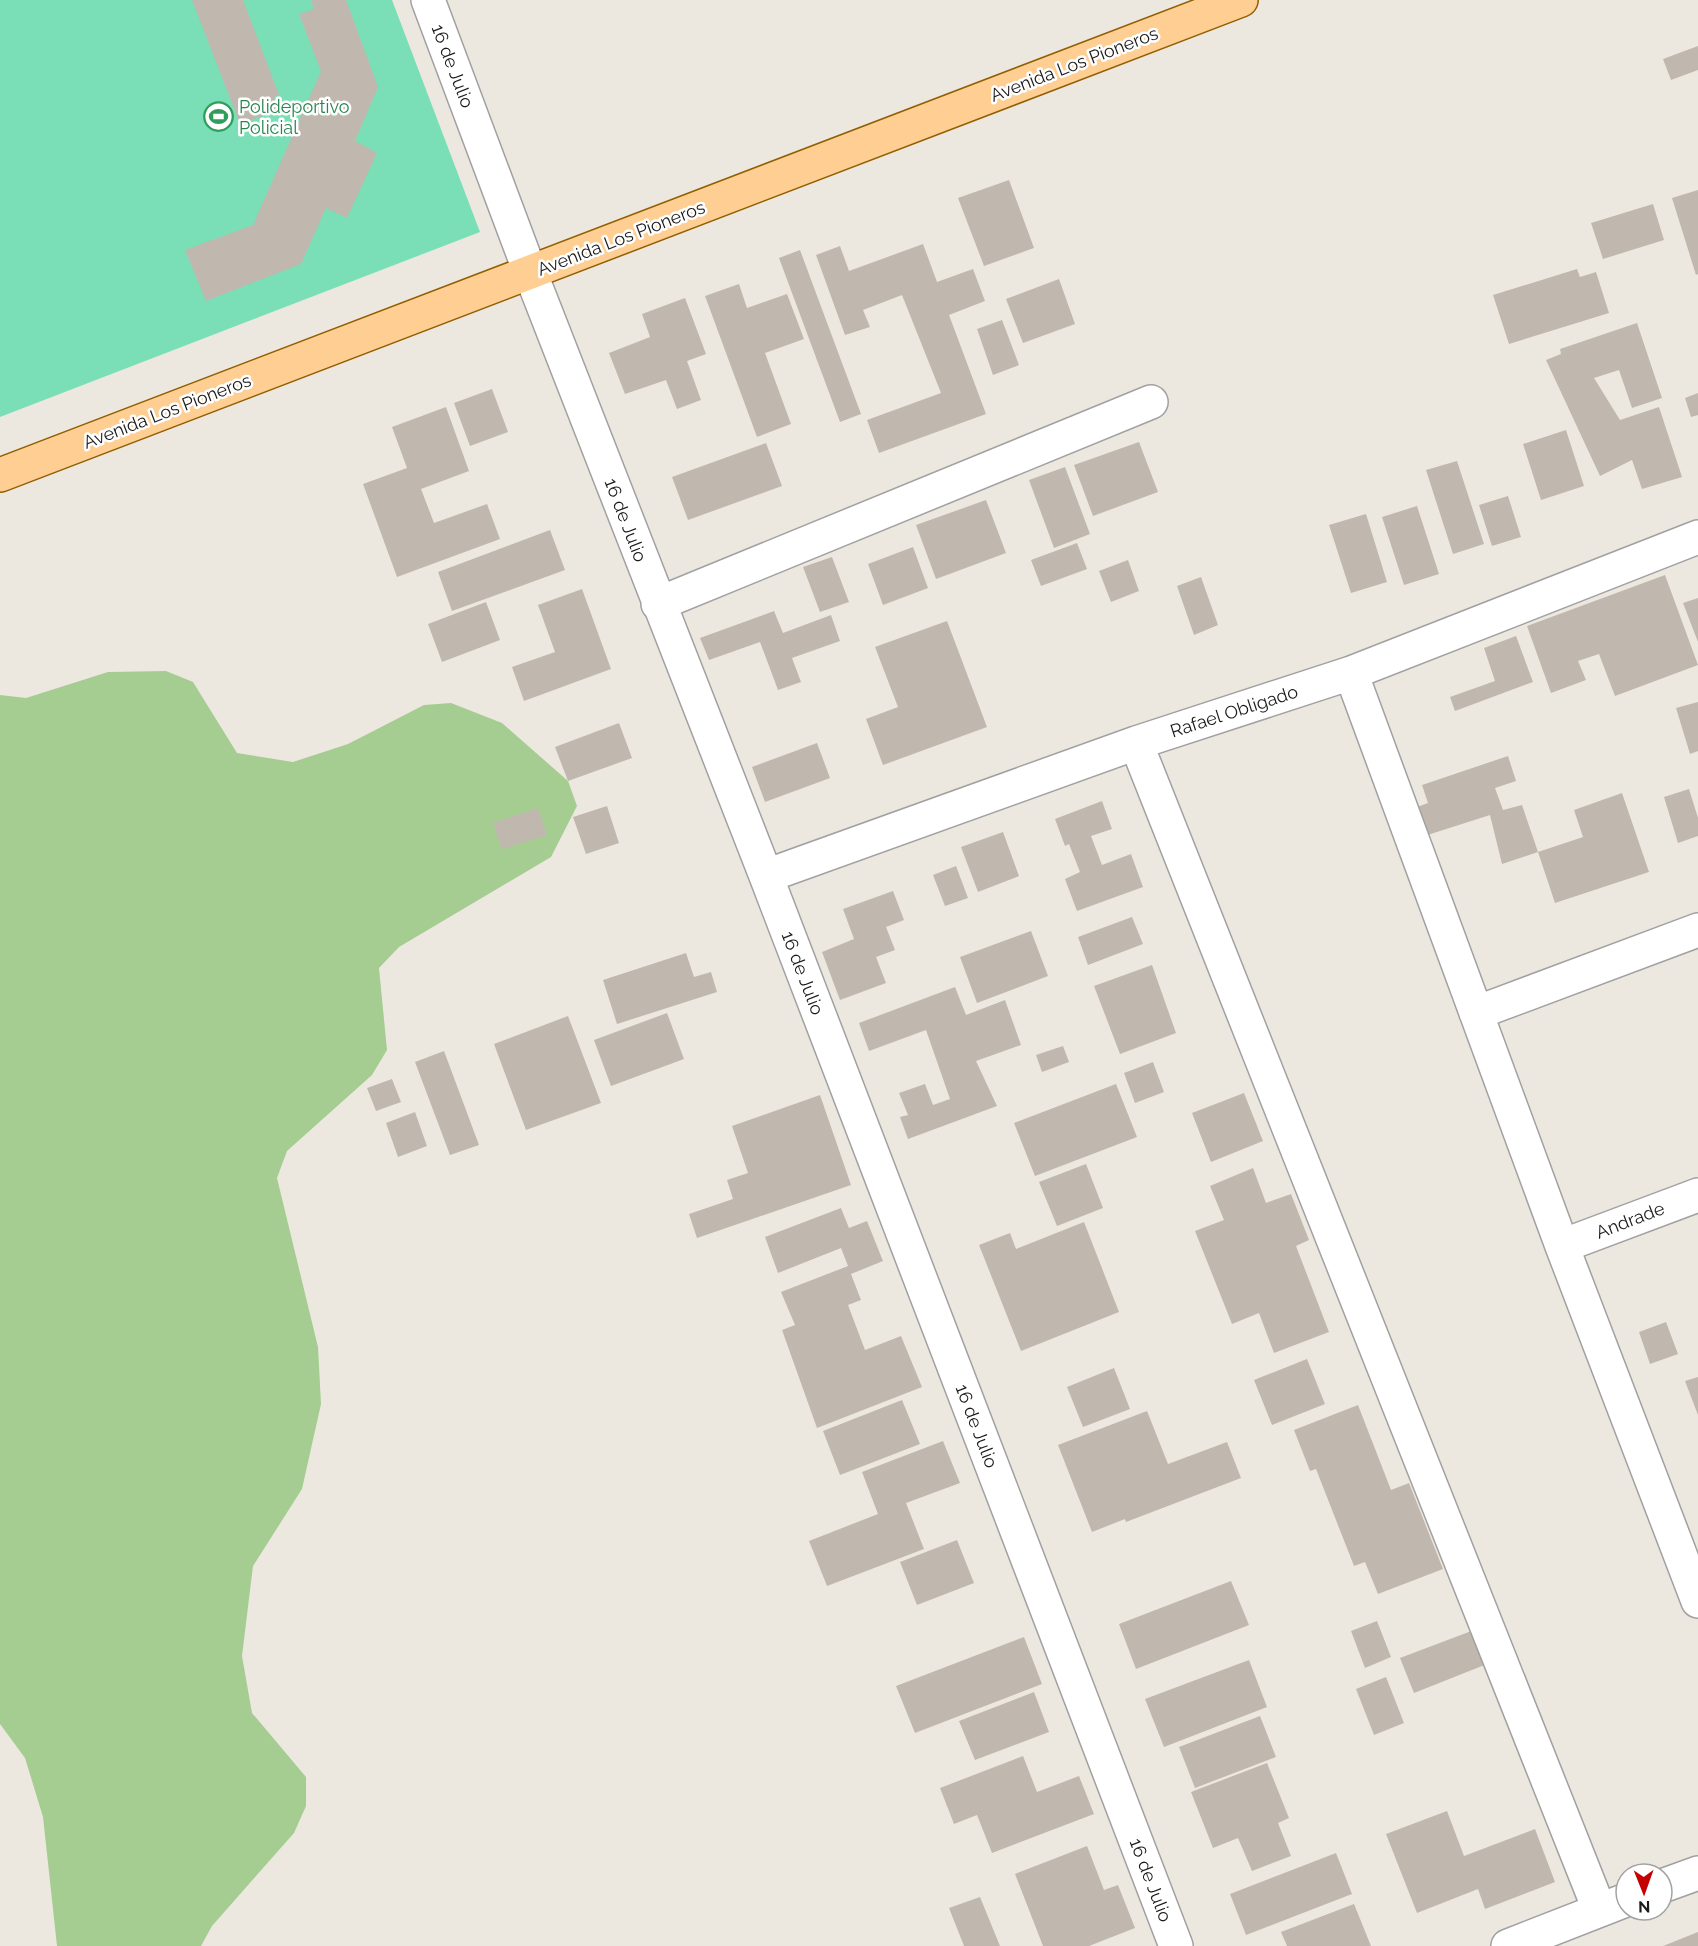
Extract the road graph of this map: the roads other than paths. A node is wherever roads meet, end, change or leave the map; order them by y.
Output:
1 (428, 0) edge
2 (1241, 0) edge
3 (530, 272) junction
4 (1151, 402) dead end
5 (0, 475) edge
6 (1698, 537) edge
7 (658, 604) junction
8 (1352, 673) junction
9 (1136, 743) junction
10 (766, 876) junction
11 (1698, 930) edge
12 (1476, 1013) junction
13 (1698, 1195) edge
14 (1562, 1246) junction
15 (1698, 1601) edge
16 (1698, 1873) edge
17 (1674, 1882) edge
18 (1613, 1904) edge
19 (1176, 1946) edge
20 (1508, 1946) edge

1 - 3 street, 16 de Julio
2 - 3 main road, Avenida Los Pioneros
3 - 5 main road, Avenida Los Pioneros
3 - 7 street, 16 de Julio
4 - 7 street
6 - 8 street, Rafael Obligado
7 - 10 street, 16 de Julio
8 - 9 street, Rafael Obligado
8 - 12 street
9 - 10 street, Rafael Obligado
9 - 18 street
10 - 19 street, 16 de Julio
11 - 12 street
12 - 14 street
13 - 14 street, Andrade
14 - 15 street
16 - 17 street
18 - 20 street

